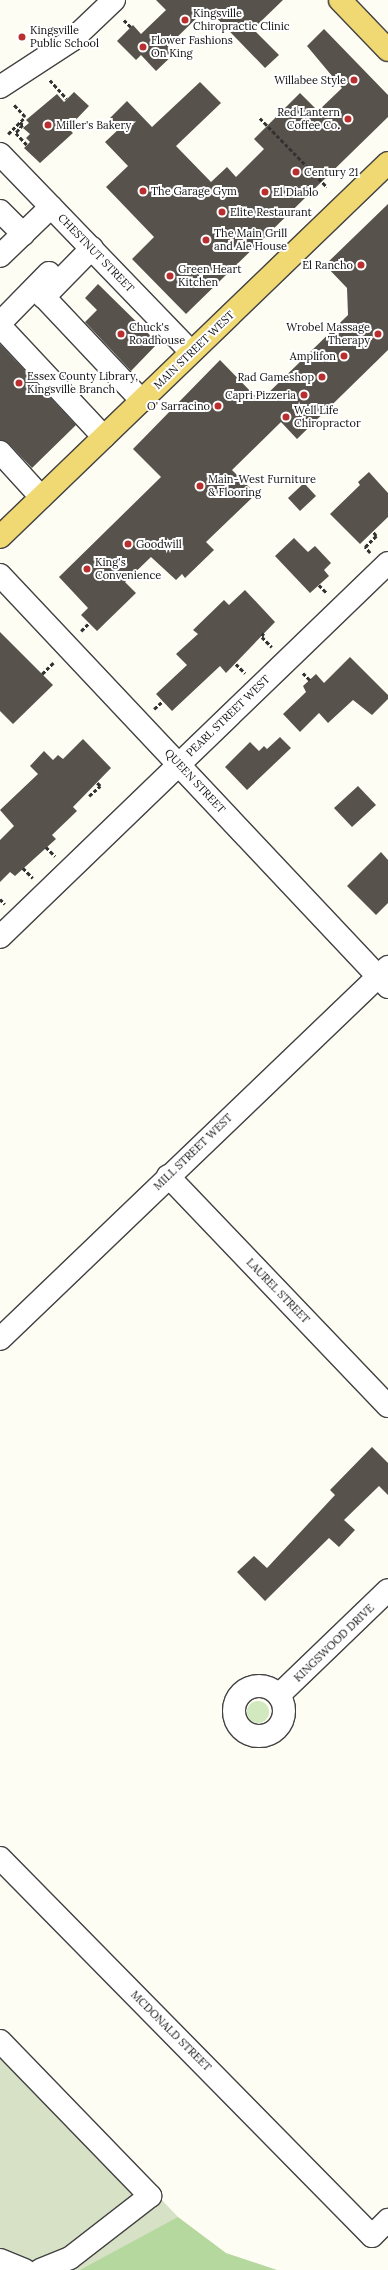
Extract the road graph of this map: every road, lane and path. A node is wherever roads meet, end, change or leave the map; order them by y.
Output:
1 (114, 0) edge
2 (340, 0) edge
3 (124, 20) dead end
4 (131, 27) dead end
5 (388, 50) edge
6 (50, 80) dead end
7 (0, 87) edge
8 (67, 99) dead end
9 (13, 104) dead end
10 (260, 118) dead end
11 (20, 122) junction
12 (8, 134) dead end
13 (27, 145) dead end
14 (0, 154) edge
15 (388, 163) edge
16 (327, 187) dead end
17 (47, 203) junction
18 (9, 228) edge
19 (88, 243) junction
20 (0, 256) edge
21 (0, 325) edge
22 (191, 352) junction
23 (142, 400) junction
24 (104, 437) junction
25 (0, 452) edge
26 (41, 497) junction
27 (373, 532) dead end
28 (0, 537) edge
29 (379, 558) edge
30 (0, 575) edge
31 (319, 585) dead end
32 (328, 594) dead end
33 (90, 623) dead end
34 (80, 633) dead end
35 (264, 633) dead end
36 (272, 647) dead end
37 (53, 663) dead end
38 (236, 664) dead end
39 (303, 672) dead end
40 (245, 673) dead end
41 (42, 674) dead end
42 (310, 680) dead end
43 (163, 701) dead end
44 (153, 710) dead end
45 (178, 763) junction
46 (96, 782) dead end
47 (89, 796) dead end
48 (46, 847) dead end
49 (55, 856) dead end
50 (23, 868) dead end
51 (33, 878) dead end
52 (0, 899) edge
53 (6, 904) dead end
54 (0, 937) edge
55 (385, 977) edge
56 (168, 1176) junction
57 (1, 1337) edge
58 (388, 1406) edge
59 (388, 1590) edge
60 (279, 1695) dead end
61 (0, 1858) edge
62 (0, 2041) edge
63 (388, 2220) edge
64 (0, 2260) edge
65 (25, 2270) edge
66 (40, 2270) edge

1 - 7 street
2 - 5 main road
3 - 4 path
6 - 8 path
9 - 11 path
10 - 16 path
11 - 12 path
11 - 13 path
14 - 17 street, CHESTNUT STREET
15 - 22 main road, MAIN STREET WEST
17 - 18 street
17 - 19 street, CHESTNUT STREET
18 - 20 street
19 - 21 street
19 - 22 street, CHESTNUT STREET
19 - 23 street
21 - 24 street
22 - 23 main road, MAIN STREET WEST
23 - 24 main road, MAIN STREET WEST
24 - 26 main road, MAIN STREET WEST
25 - 26 street
26 - 28 main road, MAIN STREET WEST
27 - 29 path
29 - 45 street, PEARL STREET WEST
30 - 45 street, QUEEN STREET
31 - 32 path
33 - 34 path
35 - 36 path
37 - 41 path
38 - 40 path
39 - 42 path
43 - 44 path
45 - 54 street, PEARL STREET WEST
45 - 55 street, QUEEN STREET
46 - 47 path
48 - 49 path
50 - 51 path
52 - 53 path
55 - 56 street, MILL STREET WEST
56 - 57 street, MILL STREET WEST
56 - 58 street, LAUREL STREET
59 - 60 street, KINGSWOOD DRIVE
61 - 63 street, MCDONALD STREET
62 - 66 street
64 - 65 street

